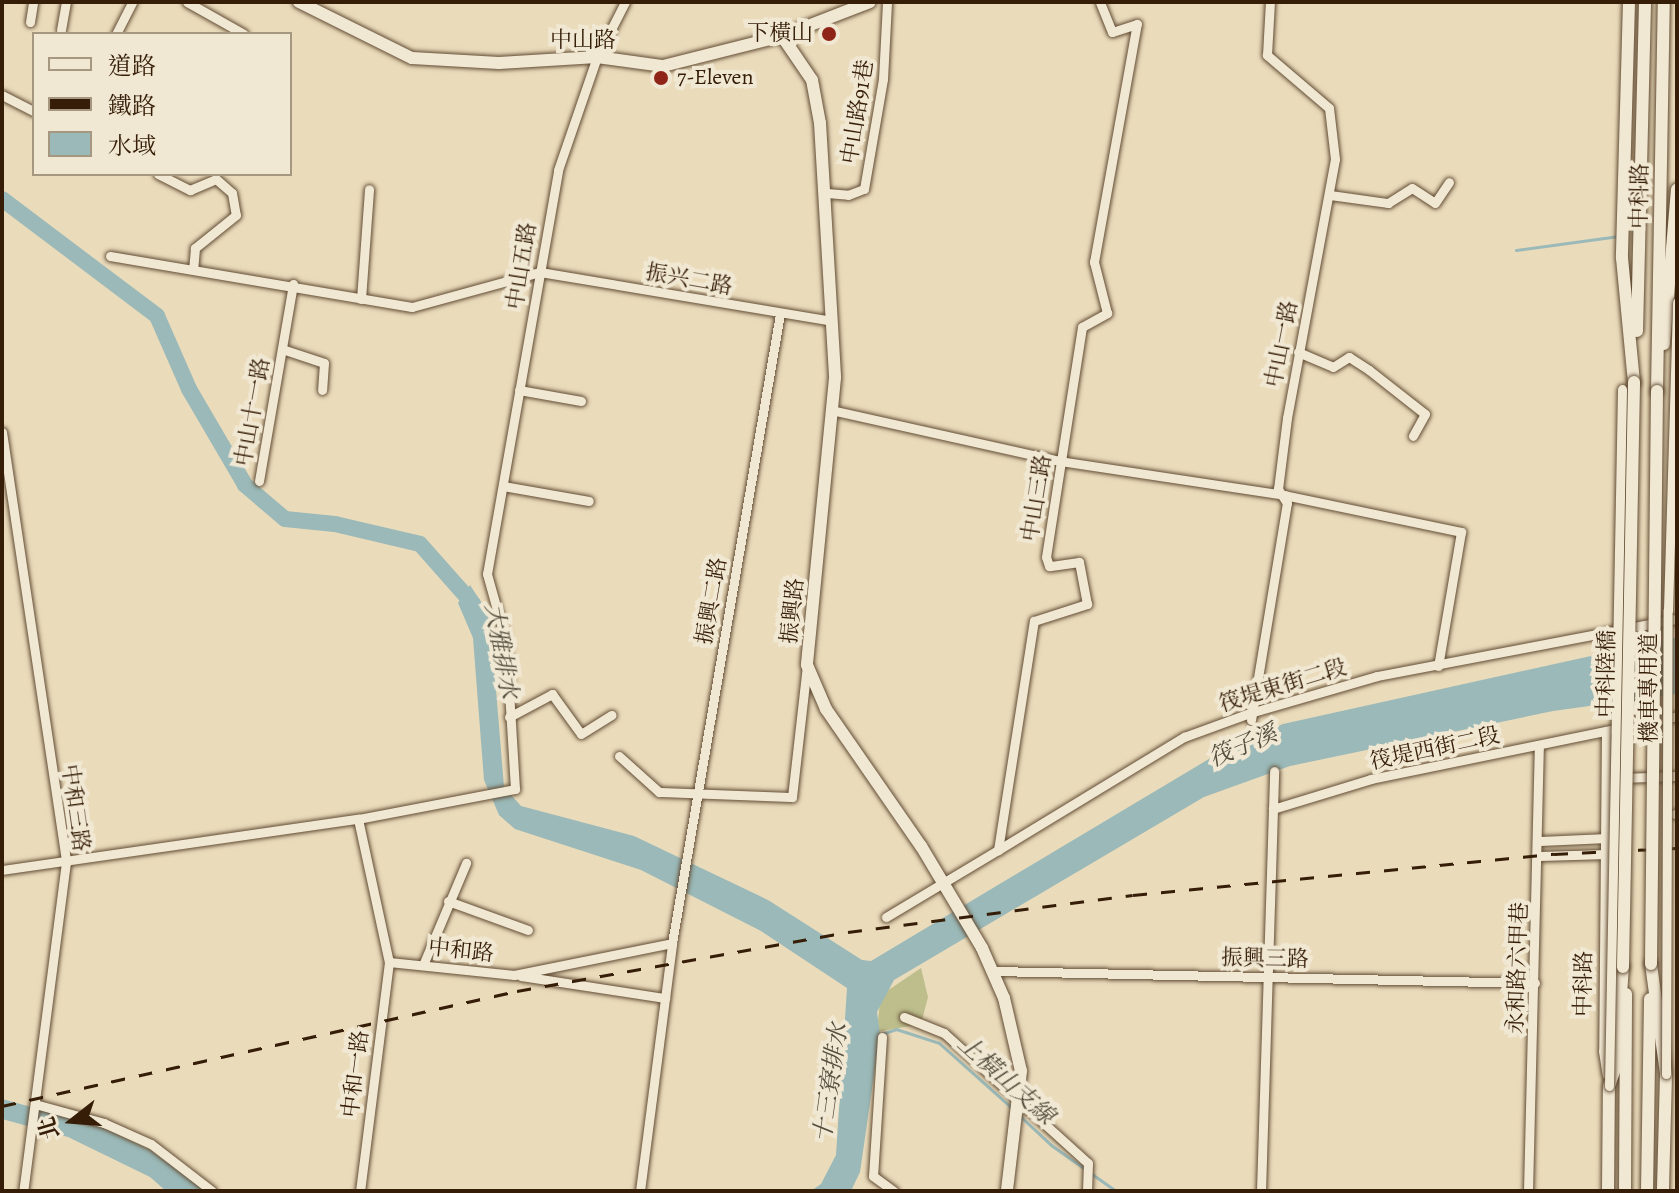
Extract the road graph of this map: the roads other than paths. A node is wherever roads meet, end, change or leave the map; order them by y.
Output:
1 (33, 2) edge
2 (66, 2) edge
3 (132, 2) edge
4 (187, 2) edge
5 (299, 2) edge
6 (625, 2) edge
7 (870, 2) edge
8 (887, 2) edge
9 (1100, 2) edge
10 (1270, 2) edge
11 (1629, 2) edge
12 (1645, 2) edge
13 (1664, 2) edge
14 (30, 22) dead end
15 (61, 30) dead end
16 (117, 32) edge
17 (240, 32) edge
18 (782, 36) junction
19 (597, 57) junction
20 (2, 95) edge
21 (32, 110) edge
22 (162, 176) edge
23 (1449, 182) dead end
24 (369, 189) dead end
25 (1677, 190) edge
26 (827, 193) junction
27 (1330, 195) junction
28 (110, 256) dead end
29 (193, 269) junction
30 (540, 272) junction
31 (293, 284) junction
32 (361, 299) junction
33 (1677, 302) edge
34 (780, 314) junction
35 (832, 321) junction
36 (282, 349) junction
37 (1298, 352) junction
38 (1634, 382) junction
39 (1622, 389) dead end
40 (322, 390) dead end
41 (519, 390) junction
42 (1657, 391) junction
43 (581, 401) dead end
44 (836, 411) junction
45 (2, 432) edge
46 (1413, 436) dead end
47 (1060, 461) junction
48 (259, 481) dead end
49 (503, 486) junction
50 (1284, 495) junction
51 (589, 501) dead end
52 (1677, 619) edge
53 (807, 665) junction
54 (1438, 666) junction
55 (612, 715) dead end
56 (1251, 716) junction
57 (1677, 716) edge
58 (509, 717) junction
59 (1606, 731) junction
60 (1539, 746) junction
61 (619, 756) dead end
62 (1274, 771) dead end
63 (1675, 776) dead end
64 (1606, 778) junction
65 (699, 790) junction
66 (1273, 809) junction
67 (358, 819) junction
68 (1607, 838) junction
69 (1540, 841) junction
70 (998, 850) junction
71 (1607, 854) junction
72 (1540, 856) junction
73 (66, 862) junction
74 (466, 863) dead end
75 (2, 870) edge
76 (944, 884) junction
77 (448, 901) junction
78 (886, 917) dead end
79 (528, 930) dead end
80 (672, 943) junction
81 (389, 962) junction
82 (1651, 964) junction
83 (423, 965) junction
84 (1623, 967) junction
85 (994, 971) junction
86 (514, 975) junction
87 (1267, 977) junction
88 (1535, 983) junction
89 (665, 998) junction
90 (904, 1017) dead end
91 (882, 1037) dead end
92 (1666, 1074) junction
93 (1609, 1086) junction
94 (34, 1105) junction
95 (1020, 1105) junction
96 (23, 1191) edge
97 (212, 1191) edge
98 (360, 1191) edge
99 (640, 1191) edge
100 (894, 1191) edge
101 (1007, 1191) edge
102 (1087, 1191) edge
103 (1261, 1191) edge
104 (1528, 1191) edge
105 (1608, 1191) edge
106 (1625, 1191) edge
107 (1647, 1191) edge
108 (1663, 1191) edge

1 - 14 street
2 - 15 street
3 - 16 street
4 - 17 street
5 - 19 street, 中山路
6 - 19 street, 中山五路
7 - 18 street, 中山路
8 - 26 street, 中山路91巷
9 - 47 street, 中山三路
10 - 27 street, 中山一路
11 - 38 street, 中科路
12 - 38 street, 中科路
13 - 42 street, 中科路
18 - 19 street, 中山路
18 - 26 street, 振興路
19 - 30 street, 中山五路
20 - 21 street
22 - 29 street
23 - 27 street
24 - 32 street
25 - 42 street
26 - 35 street, 振興路
27 - 37 street, 中山一路
28 - 29 street
29 - 31 street
30 - 32 street
30 - 34 street, 振兴二路
30 - 41 street, 中山五路
31 - 32 street
31 - 36 street, 中山十一路
33 - 92 street, 機車專用道, bridge
34 - 35 street, 振兴二路
34 - 65 street, 振興二路
35 - 44 street, 振興路
36 - 40 street, 中山十一路
36 - 48 street, 中山十一路
37 - 46 street
37 - 50 street, 中山一路
38 - 84 street, 中科陸橋, bridge
39 - 93 street, 機車專用道, bridge
41 - 43 street
41 - 49 street, 中山五路
42 - 82 street, bridge
44 - 47 street
44 - 53 street, 振興路
45 - 73 street, 中和三路
47 - 50 street
47 - 70 street, 中山三路
49 - 51 street
49 - 58 street, 中山五路
50 - 54 street
50 - 56 street, 中山一路
52 - 54 street, 筏堤東街二段
53 - 65 street
53 - 76 street, 振興路
54 - 56 street, 筏堤東街二段
55 - 58 street
56 - 70 street, 筏堤東街二段
57 - 59 street, 筏堤西街二段
58 - 67 street, 中山五路
59 - 60 street, 筏堤西街二段
59 - 64 street, 中科路
60 - 66 street, 筏堤西街二段
60 - 69 street, 永和路六甲巷
61 - 65 street
62 - 66 street
63 - 64 street
64 - 68 street, 中科路
65 - 80 street, 振興二路
66 - 87 street
67 - 73 street
67 - 81 street
68 - 69 street
68 - 71 street, 中科路
69 - 72 street, 永和路六甲巷
70 - 76 street
71 - 72 street
71 - 93 street, 中科路
72 - 88 street, 永和路六甲巷
73 - 75 street
73 - 94 street, 中和三路
74 - 77 street
76 - 78 street
76 - 85 street, 振興路
77 - 79 street
77 - 83 street
80 - 86 street, 中和路
80 - 89 street
81 - 83 street, 中和路
81 - 98 street, 中和一路
82 - 92 street
82 - 107 street
83 - 86 street, 中和路
84 - 93 street
84 - 106 street, 中科路
85 - 87 street, 振興三路
85 - 95 street, 振興路
86 - 89 street
87 - 88 street, 振興三路
87 - 103 street
88 - 104 street, 永和路六甲巷
89 - 99 street
90 - 95 street
91 - 100 street
92 - 108 street
93 - 105 street, 中科路
94 - 96 street, 中和三路
94 - 97 street
95 - 101 street, 振興路
95 - 102 street

